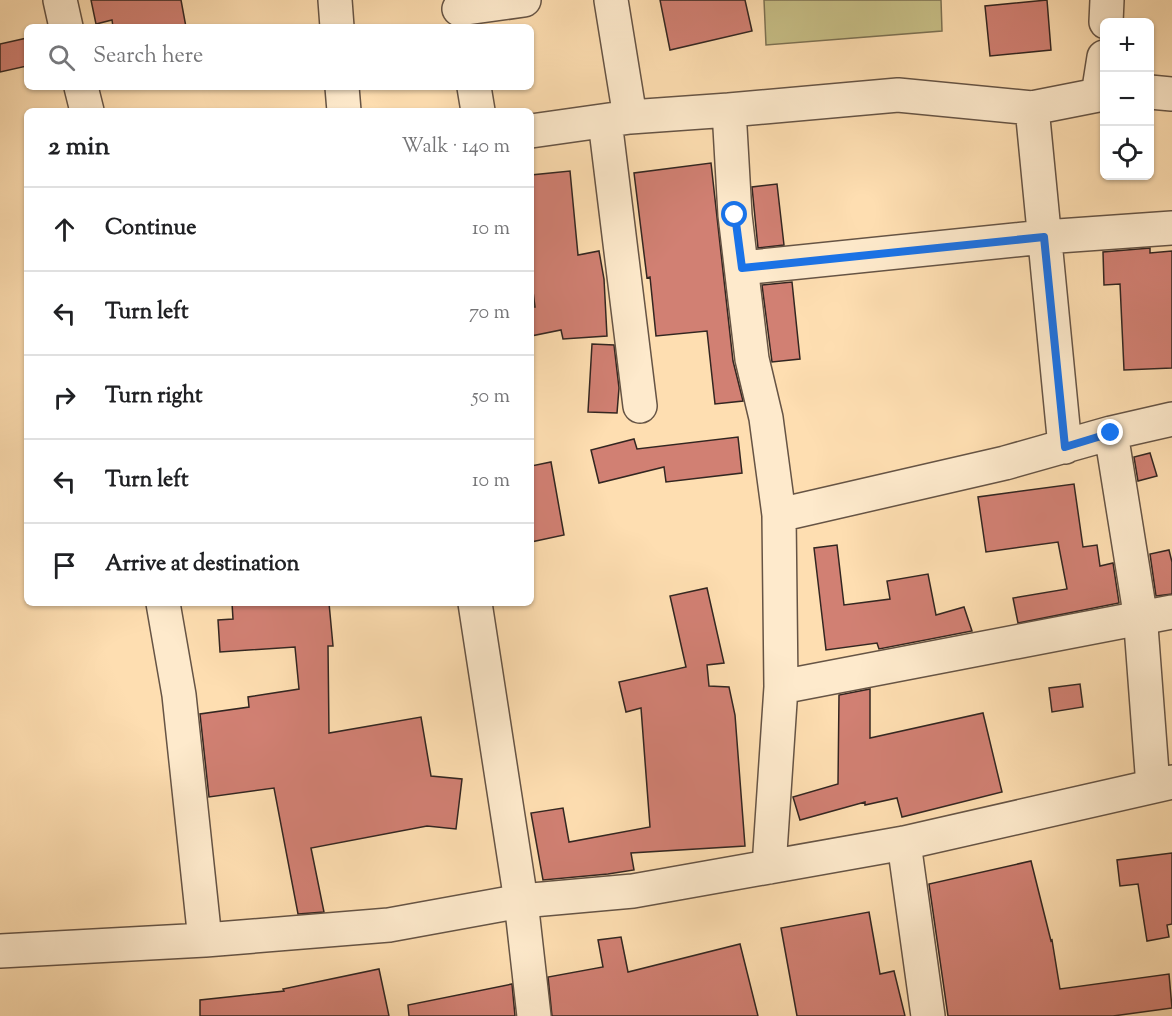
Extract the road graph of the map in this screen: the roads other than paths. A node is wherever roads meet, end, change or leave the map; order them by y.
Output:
1 (60, 0) edge
2 (334, 0) edge
3 (524, 0) edge
4 (611, 0) edge
5 (1107, 0) edge
6 (460, 12) edge
7 (1106, 18) edge
8 (65, 24) edge
9 (337, 24) edge
10 (82, 90) edge
11 (342, 90) edge
12 (474, 90) edge
13 (1154, 92) edge
14 (1172, 94) edge
15 (1100, 95) edge
16 (86, 108) edge
17 (344, 108) edge
18 (478, 108) edge
19 (1032, 108) junction
20 (729, 110) junction
21 (617, 119) junction
22 (534, 131) edge
23 (1172, 228) edge
24 (1044, 237) junction
25 (742, 268) junction
26 (640, 406) dead end
27 (1172, 419) edge
28 (1111, 433) junction
29 (1065, 447) junction
30 (779, 515) junction
31 (164, 606) edge
32 (475, 606) edge
33 (1172, 612) edge
34 (1140, 619) junction
35 (781, 687) junction
36 (1162, 784) edge
37 (904, 843) junction
38 (769, 867) junction
39 (521, 901) junction
40 (205, 940) junction
41 (0, 951) edge
42 (534, 1016) edge
43 (928, 1016) edge

1 - 8 street
2 - 9 street
3 - 6 street
4 - 21 street
5 - 7 street
10 - 16 street
11 - 17 street
12 - 18 street
13 - 14 street
15 - 19 street
19 - 20 street
19 - 24 street
20 - 21 street
20 - 25 street
21 - 22 street
21 - 26 street
23 - 24 street
24 - 25 street
24 - 29 street
25 - 30 street
27 - 28 street
28 - 29 street
28 - 34 street
29 - 30 street
30 - 35 street
31 - 40 street
32 - 39 street
33 - 34 street
34 - 35 street
34 - 36 street
35 - 38 street
36 - 37 street
37 - 38 street
37 - 43 street
38 - 39 street
39 - 40 street
39 - 42 street
40 - 41 street

